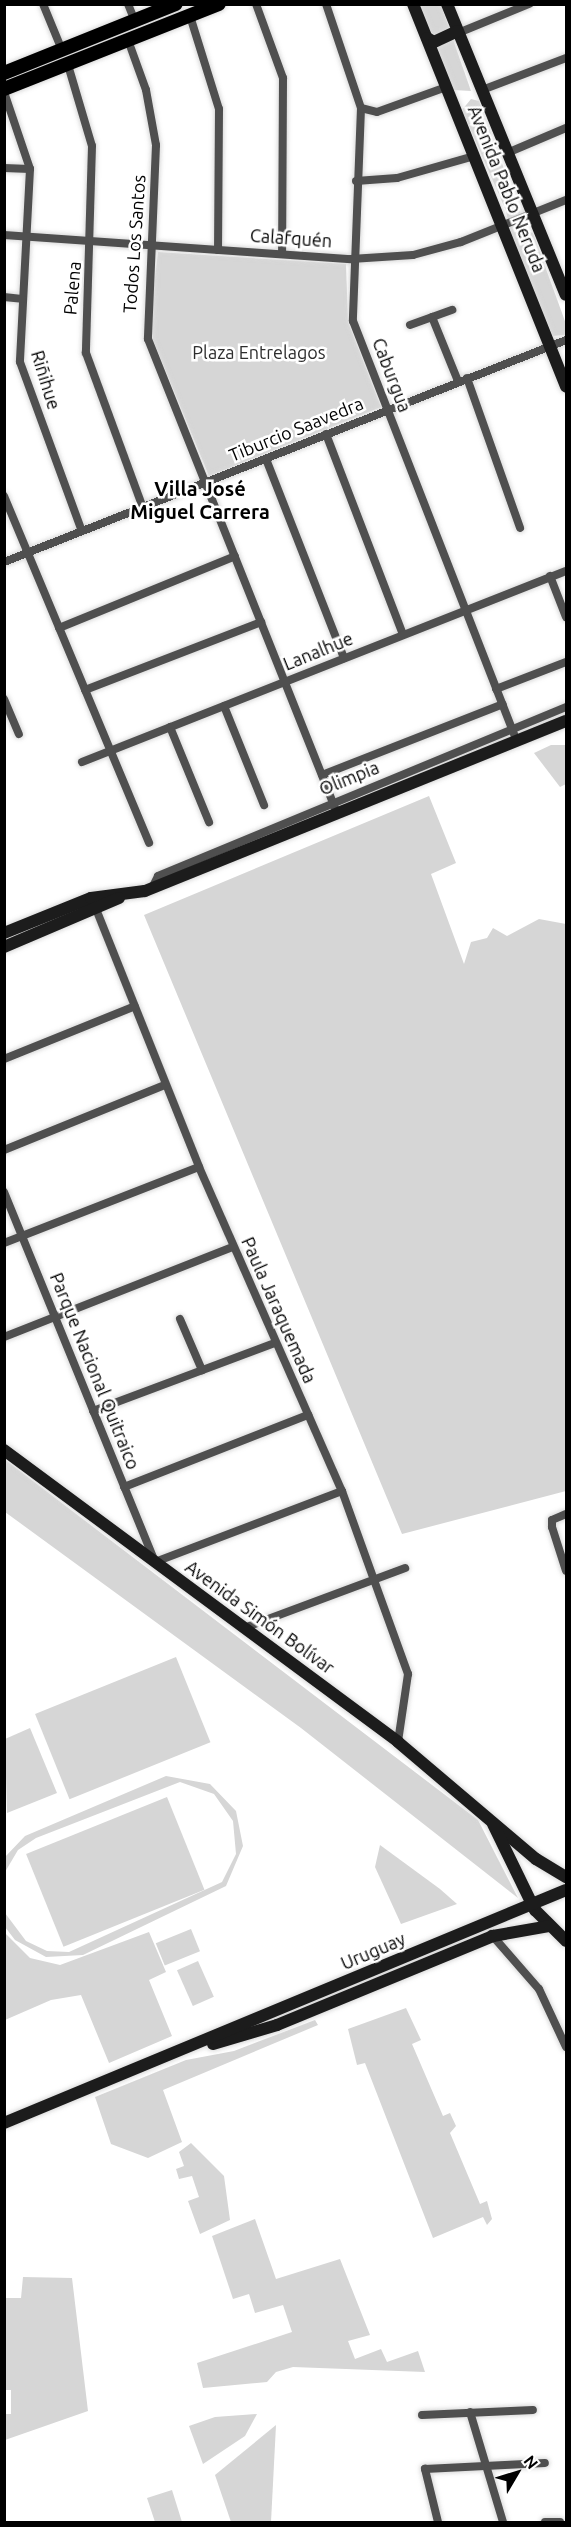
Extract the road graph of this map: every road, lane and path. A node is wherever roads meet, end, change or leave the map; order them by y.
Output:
1 (44, 4) edge
2 (129, 4) edge
3 (177, 4) edge
4 (219, 4) edge
5 (256, 4) edge
6 (326, 4) edge
7 (413, 4) edge
8 (447, 4) edge
9 (529, 4) edge
10 (190, 16) junction
11 (135, 21) junction
12 (149, 32) junction
13 (458, 32) junction
14 (427, 38) junction
15 (128, 40) junction
16 (62, 50) junction
17 (567, 58) edge
18 (68, 65) junction
19 (55, 70) junction
20 (4, 73) edge
21 (446, 87) junction
22 (482, 90) junction
23 (4, 91) edge
24 (361, 108) junction
25 (567, 128) edge
26 (507, 153) junction
27 (474, 156) junction
28 (4, 168) edge
29 (30, 169) junction
30 (356, 181) junction
31 (567, 200) edge
32 (534, 214) junction
33 (501, 226) junction
34 (4, 235) edge
35 (26, 236) junction
36 (93, 241) junction
37 (153, 247) junction
38 (218, 250) junction
39 (282, 254) junction
40 (351, 259) junction
41 (562, 271) edge
42 (567, 295) edge
43 (4, 297) edge
44 (22, 299) junction
45 (452, 310) dead end
46 (432, 317) junction
47 (410, 325) dead end
48 (567, 340) edge
49 (551, 345) junction
50 (467, 378) junction
51 (458, 381) junction
52 (567, 387) edge
53 (388, 409) junction
54 (326, 434) junction
55 (266, 459) junction
56 (206, 483) junction
57 (4, 496) edge
58 (143, 508) junction
59 (520, 528) dead end
60 (82, 531) junction
61 (27, 553) junction
62 (235, 556) junction
63 (4, 562) edge
64 (567, 570) edge
65 (550, 576) junction
66 (465, 610) junction
67 (567, 617) edge
68 (261, 622) junction
69 (59, 628) junction
70 (403, 634) junction
71 (344, 658) junction
72 (567, 662) edge
73 (285, 682) junction
74 (496, 689) junction
75 (85, 690) junction
76 (4, 699) edge
77 (502, 704) junction
78 (224, 706) junction
79 (567, 707) edge
80 (7, 712) edge
81 (567, 721) edge
82 (170, 727) junction
83 (19, 734) dead end
84 (515, 735) junction
85 (111, 751) junction
86 (82, 762) dead end
87 (322, 775) junction
88 (264, 805) dead end
89 (335, 808) junction
90 (209, 822) dead end
91 (149, 843) dead end
92 (120, 897) junction
93 (91, 898) junction
94 (97, 910) junction
95 (4, 933) edge
96 (4, 948) edge
97 (135, 1006) junction
98 (4, 1059) edge
99 (165, 1085) junction
100 (4, 1150) edge
101 (199, 1167) junction
102 (4, 1192) edge
103 (22, 1236) junction
104 (4, 1243) edge
105 (232, 1246) junction
106 (56, 1317) junction
107 (180, 1319) dead end
108 (4, 1337) edge
109 (275, 1343) junction
110 (202, 1370) junction
111 (93, 1411) junction
112 (308, 1415) junction
113 (4, 1450) edge
114 (124, 1487) junction
115 (342, 1491) junction
116 (567, 1514) edge
117 (155, 1562) junction
118 (405, 1568) dead end
119 (567, 1571) edge
120 (374, 1580) junction
121 (244, 1628) junction
122 (398, 1742) junction
123 (490, 1818) junction
124 (567, 1877) edge
125 (567, 1890) edge
126 (533, 1908) junction
127 (481, 1924) junction
128 (550, 1926) junction
129 (509, 1932) junction
130 (493, 1936) junction
131 (566, 1939) edge
132 (194, 2047) junction
133 (567, 2047) edge
134 (4, 2123) edge
135 (533, 2410) dead end
136 (470, 2412) junction
137 (422, 2415) dead end
138 (545, 2463) dead end
139 (486, 2465) junction
140 (438, 2523) edge
141 (503, 2523) edge
142 (545, 2523) edge
143 (560, 2523) edge

1 - 16 street
2 - 11 street
3 - 11 main road
4 - 10 main road
5 - 39 street
6 - 24 street, Caburgua
7 - 14 main road, Avenida Pablo Neruda
8 - 13 main road, Avenida Pablo Neruda
9 - 13 street
10 - 12 main road
10 - 38 street
11 - 12 main road
11 - 16 main road
12 - 15 main road
13 - 14 main road
13 - 22 main road, Avenida Pablo Neruda
14 - 21 main road, Avenida Pablo Neruda
15 - 18 main road
15 - 37 street, Todos Los Santos
16 - 19 main road
16 - 20 main road
17 - 22 street
18 - 19 main road
18 - 36 street, Palena
19 - 23 main road
21 - 24 street
21 - 27 main road, Avenida Pablo Neruda
22 - 26 main road, Avenida Pablo Neruda
23 - 29 street, Riñihue
24 - 30 street, Caburgua
25 - 26 street
26 - 32 main road, Avenida Pablo Neruda
27 - 30 street
27 - 33 main road, Avenida Pablo Neruda
28 - 29 street
29 - 35 street, Riñihue
30 - 40 street, Caburgua
31 - 32 street, Calafquén
32 - 33 street, Calafquén
32 - 41 main road, Avenida Pablo Neruda
33 - 40 street, Calafquén
33 - 49 main road, Avenida Pablo Neruda
34 - 35 street, Calafquén
35 - 36 street, Calafquén
35 - 44 street, Riñihue
36 - 37 street, Calafquén
36 - 58 street, Palena
37 - 38 street, Calafquén
37 - 56 street, Todos Los Santos
38 - 39 street, Calafquén
39 - 40 street, Calafquén
40 - 53 street, Caburgua
41 - 42 main road, Avenida Pablo Neruda
43 - 44 street
44 - 60 street, Riñihue
45 - 46 street
46 - 47 street
46 - 51 street
48 - 49 street, Tiburcio Saavedra
49 - 50 street, Tiburcio Saavedra
49 - 52 main road, Avenida Pablo Neruda
50 - 51 street, Tiburcio Saavedra
50 - 59 street
51 - 53 street, Tiburcio Saavedra
53 - 54 street, Tiburcio Saavedra
53 - 66 street, Caburgua
54 - 55 street, Tiburcio Saavedra
54 - 70 street
55 - 56 street, Tiburcio Saavedra
55 - 71 street
56 - 58 street, Tiburcio Saavedra
56 - 62 street, Todos Los Santos
57 - 61 street
58 - 60 street, Tiburcio Saavedra
60 - 61 street, Tiburcio Saavedra
61 - 63 street, Tiburcio Saavedra
61 - 69 street
62 - 68 street, Todos Los Santos
62 - 69 street
64 - 65 street, Lanalhue
65 - 66 street, Lanalhue
65 - 67 street
66 - 70 street, Lanalhue
66 - 74 street, Caburgua
68 - 73 street, Todos Los Santos
68 - 75 street
69 - 75 street
70 - 71 street, Lanalhue
71 - 73 street, Lanalhue
72 - 74 street
73 - 78 street, Lanalhue
73 - 87 street, Todos Los Santos
74 - 77 street, Caburgua
75 - 85 street
76 - 80 street
77 - 84 street, Caburgua
77 - 87 street
78 - 82 street, Lanalhue
78 - 88 street
79 - 84 street, Olimpia
80 - 83 street
81 - 84 main road, Olimpia
82 - 85 street, Lanalhue
82 - 90 street
84 - 89 main road, Olimpia
85 - 86 street, Lanalhue
85 - 91 street
87 - 89 street, Todos Los Santos
89 - 92 main road, Olimpia
92 - 93 main road, Olimpia
92 - 94 main road, Olimpia
93 - 94 street, Paula Jaraquemada
93 - 95 main road, Olimpia
94 - 96 main road, Olimpia
94 - 97 street, Paula Jaraquemada
97 - 98 street
97 - 99 street, Paula Jaraquemada
99 - 100 street
99 - 101 street, Paula Jaraquemada
101 - 103 street
101 - 105 street, Paula Jaraquemada
102 - 103 street, Parque Nacional Quitraico
103 - 104 street
103 - 106 street, Parque Nacional Quitraico
105 - 106 street
105 - 109 street, Paula Jaraquemada
106 - 108 street
106 - 111 street, Parque Nacional Quitraico
107 - 110 street
109 - 110 street
109 - 112 street, Paula Jaraquemada
110 - 111 street
111 - 114 street, Parque Nacional Quitraico
112 - 114 street
112 - 115 street, Paula Jaraquemada
113 - 117 main road, Avenida Simón Bolívar
114 - 117 street, Parque Nacional Quitraico
115 - 117 street
115 - 120 street, Paula Jaraquemada
116 - 119 street
117 - 121 main road, Avenida Simón Bolívar
118 - 120 street
120 - 121 street
120 - 122 street, Paula Jaraquemada
121 - 122 main road, Avenida Simón Bolívar
122 - 123 main road, Avenida Simón Bolívar
123 - 124 main road, Avenida Simón Bolívar
123 - 126 main road, Avenida Simón Bolívar
125 - 126 main road, Uruguay
126 - 127 main road, Uruguay
126 - 128 main road, Avenida Simón Bolívar
126 - 129 main road
127 - 130 street
127 - 132 main road, Uruguay
128 - 129 main road, Uruguay
128 - 131 main road, Avenida Simón Bolívar
129 - 130 main road, Uruguay
130 - 132 main road, Uruguay
130 - 133 street
132 - 134 main road, Uruguay
135 - 136 street
136 - 137 street
136 - 139 street
138 - 139 street
139 - 140 street
139 - 141 street
142 - 143 street

